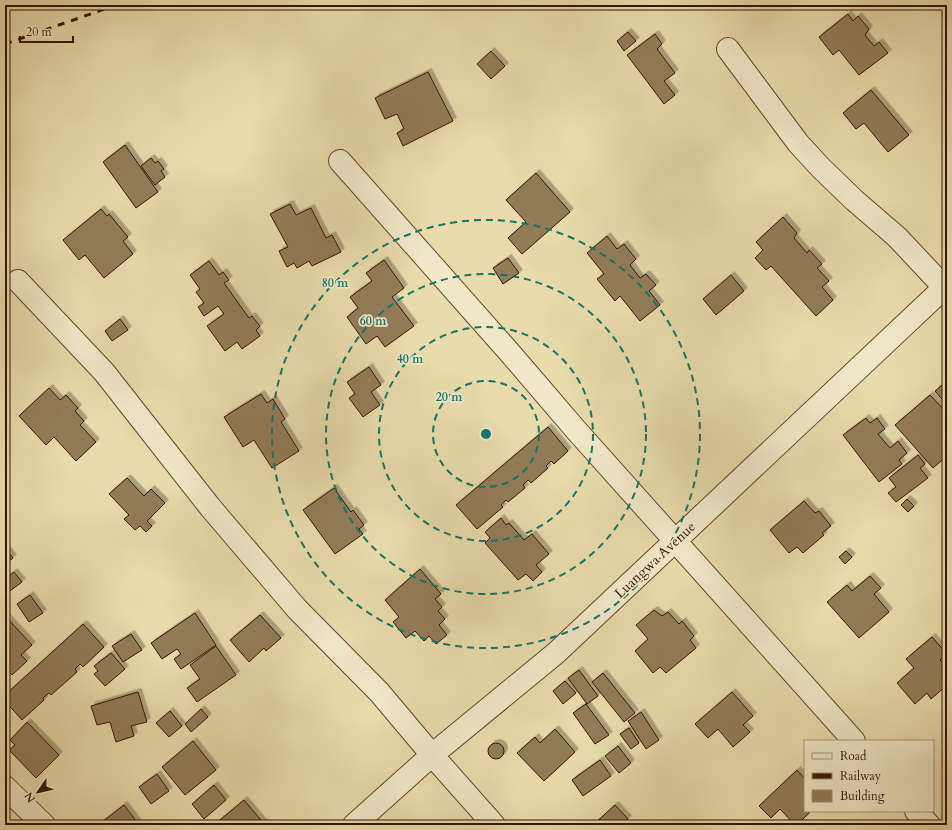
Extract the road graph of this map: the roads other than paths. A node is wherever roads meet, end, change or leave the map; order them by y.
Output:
1 (728, 49) dead end
2 (340, 161) dead end
3 (18, 281) dead end
4 (943, 294) edge
5 (676, 540) junction
6 (853, 740) edge
7 (432, 755) junction
8 (5, 787) edge
9 (917, 812) edge
10 (44, 825) edge
11 (354, 825) edge
12 (494, 825) edge
13 (929, 825) edge

1 - 4 street
2 - 5 street
3 - 7 street
4 - 5 street, Luangwa Avenue
5 - 6 street
5 - 7 street, Luangwa Avenue
7 - 11 street, Luangwa Avenue
7 - 12 street
8 - 10 street
9 - 13 street

